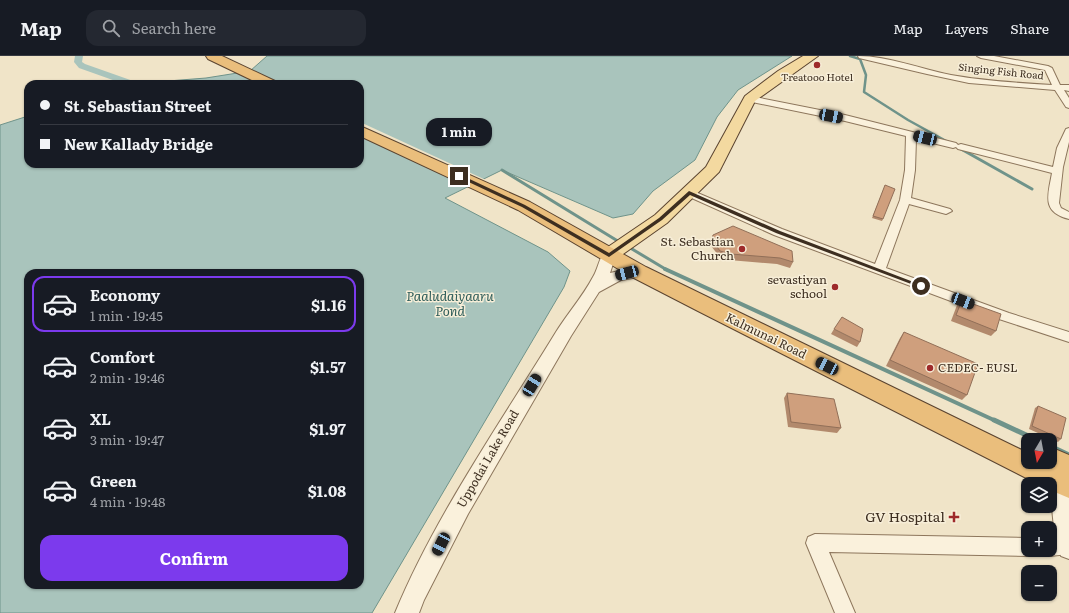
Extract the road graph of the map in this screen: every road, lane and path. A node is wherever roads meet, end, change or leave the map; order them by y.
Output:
1 (204, 56) edge
2 (812, 56) edge
3 (862, 56) edge
4 (981, 56) edge
5 (216, 60) edge
6 (254, 80) edge
7 (261, 80) edge
8 (1058, 87) junction
9 (1069, 88) edge
10 (750, 99) junction
11 (1069, 104) edge
12 (364, 128) edge
13 (364, 132) edge
14 (1069, 133) edge
15 (911, 134) junction
16 (1057, 171) junction
17 (1056, 183) junction
18 (1069, 186) edge
19 (490, 188) junction
20 (689, 193) junction
21 (905, 200) junction
22 (946, 211) dead end
23 (1069, 216) edge
24 (607, 250) junction
25 (879, 270) junction
26 (638, 272) junction
27 (594, 290) junction
28 (1069, 337) edge
29 (1021, 446) edge
30 (1057, 467) edge
31 (1067, 479) edge
32 (1062, 546) edge
33 (1021, 547) edge
34 (406, 613) edge
35 (845, 613) edge

1 - 5 highway
2 - 10 main road
3 - 8 street, Singing Fish Road
4 - 8 street
5 - 6 highway
5 - 7 highway
8 - 9 street, Singing Fish Road
8 - 11 street
10 - 15 street
10 - 20 main road
12 - 19 highway
13 - 19 highway
14 - 16 street
15 - 16 street
15 - 21 street
16 - 17 street
17 - 18 street
17 - 23 street
19 - 24 highway, Kalmunai Road
20 - 24 main road
20 - 25 street
21 - 22 street
21 - 25 street
24 - 26 highway, Kalmunai Road
24 - 27 street, Uppodai Lake Road
24 - 29 highway, Kalmunai Road
25 - 28 street
26 - 27 street, Uppodai Lake Road
26 - 31 highway, Kalmunai Road
27 - 34 street, Uppodai Lake Road
30 - 31 highway
31 - 32 street
33 - 35 street

